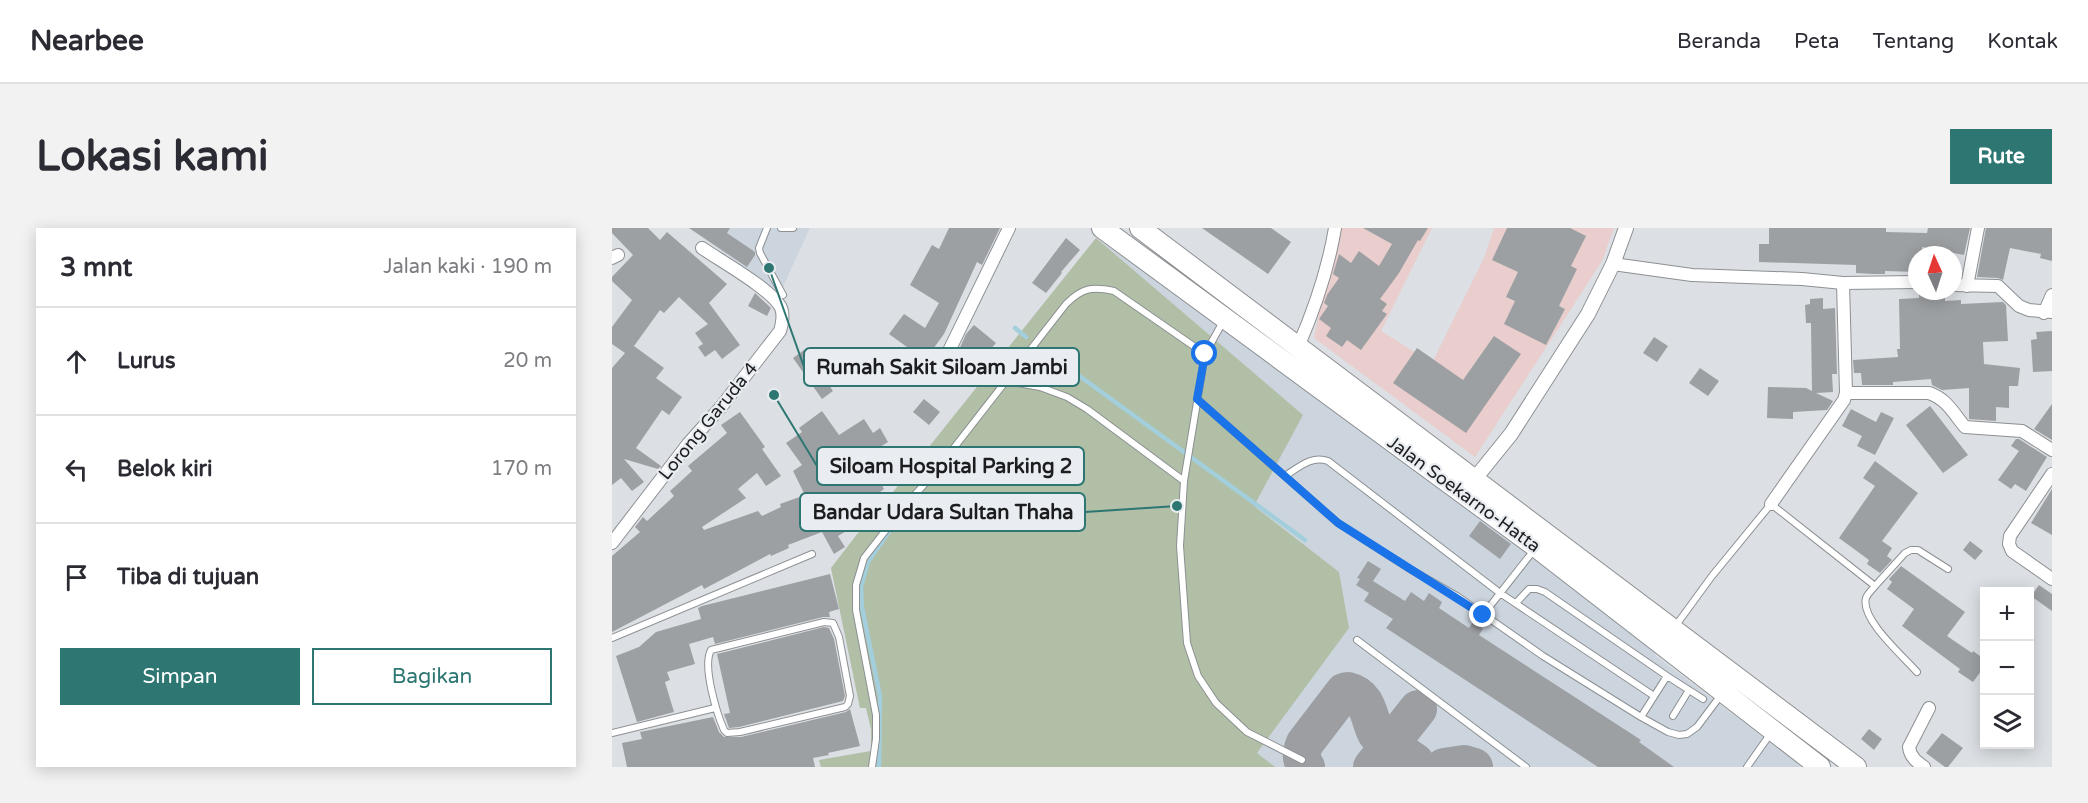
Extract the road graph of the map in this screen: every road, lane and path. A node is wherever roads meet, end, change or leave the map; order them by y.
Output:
1 (767, 228) edge
2 (781, 228) edge
3 (793, 228) edge
4 (1009, 228) edge
5 (1102, 228) edge
6 (1140, 228) edge
7 (1335, 228) edge
8 (1626, 228) edge
9 (1978, 228) edge
10 (702, 248) dead end
11 (1613, 264) junction
12 (1908, 282) edge
13 (1843, 283) junction
14 (1962, 286) edge
15 (1967, 286) junction
16 (776, 295) junction
17 (2052, 295) edge
18 (2048, 313) edge
19 (1220, 327) dead end
20 (1298, 346) junction
21 (1205, 354) junction
22 (945, 359) dead end
23 (1006, 381) junction
24 (1846, 393) junction
25 (1197, 399) junction
26 (2052, 450) edge
27 (2052, 474) edge
28 (1285, 476) junction
29 (1184, 481) junction
30 (1469, 486) junction
31 (1771, 504) junction
32 (1541, 540) junction
33 (612, 543) edge
34 (812, 555) dead end
35 (1948, 569) dead end
36 (2052, 579) edge
37 (1875, 586) junction
38 (1500, 593) junction
39 (1516, 603) junction
40 (1483, 615) junction
41 (1673, 629) junction
42 (612, 638) edge
43 (1357, 640) dead end
44 (1917, 672) dead end
45 (1735, 675) junction
46 (1667, 676) junction
47 (1689, 690) junction
48 (1722, 692) junction
49 (1654, 696) junction
50 (1703, 699) dead end
51 (715, 708) junction
52 (1929, 708) dead end
53 (1786, 714) junction
54 (1673, 716) dead end
55 (1641, 717) junction
56 (1773, 732) junction
57 (612, 733) edge
58 (1302, 760) dead end
59 (872, 767) edge
60 (1526, 767) edge
61 (1747, 767) edge
62 (1820, 767) edge
63 (1856, 767) edge
64 (1924, 767) edge

1 - 16 lane
2 - 3 lane
4 - 22 street
5 - 30 highway, Jalan Soekarno-Hatta
6 - 20 highway, Jalan Soekarno-Hatta
7 - 20 street
8 - 11 street
9 - 15 street
10 - 16 street
11 - 13 street
11 - 30 street
12 - 13 street
13 - 24 street
14 - 15 street
15 - 18 street
16 - 33 street, Lorong Garuda 4
17 - 18 street
19 - 21 lane
20 - 30 highway, Jalan Soekarno-Hatta
21 - 23 lane
21 - 25 lane
23 - 29 lane
23 - 59 lane
24 - 26 street
24 - 31 street
25 - 28 lane
25 - 29 lane
27 - 36 street
28 - 38 lane
28 - 40 lane
29 - 58 lane
30 - 32 highway, Jalan Soekarno-Hatta
31 - 37 lane
31 - 41 lane
32 - 38 lane
32 - 41 highway, Jalan Soekarno-Hatta
32 - 48 highway, Jalan Soekarno-Hatta
34 - 42 lane
35 - 37 lane
37 - 44 lane
38 - 39 lane
38 - 40 lane
39 - 46 lane
39 - 49 lane
40 - 55 lane
41 - 45 highway, Jalan Soekarno-Hatta
43 - 60 lane
45 - 48 lane
45 - 53 highway, Jalan Soekarno-Hatta
46 - 47 lane
46 - 49 lane
47 - 50 lane
47 - 54 lane
48 - 55 lane
48 - 56 highway, Jalan Soekarno-Hatta
49 - 55 lane
51 - 51 lane
51 - 57 lane
52 - 64 street
53 - 56 lane
53 - 63 highway, Jalan Soekarno-Hatta
56 - 61 lane
56 - 62 highway, Jalan Soekarno-Hatta

